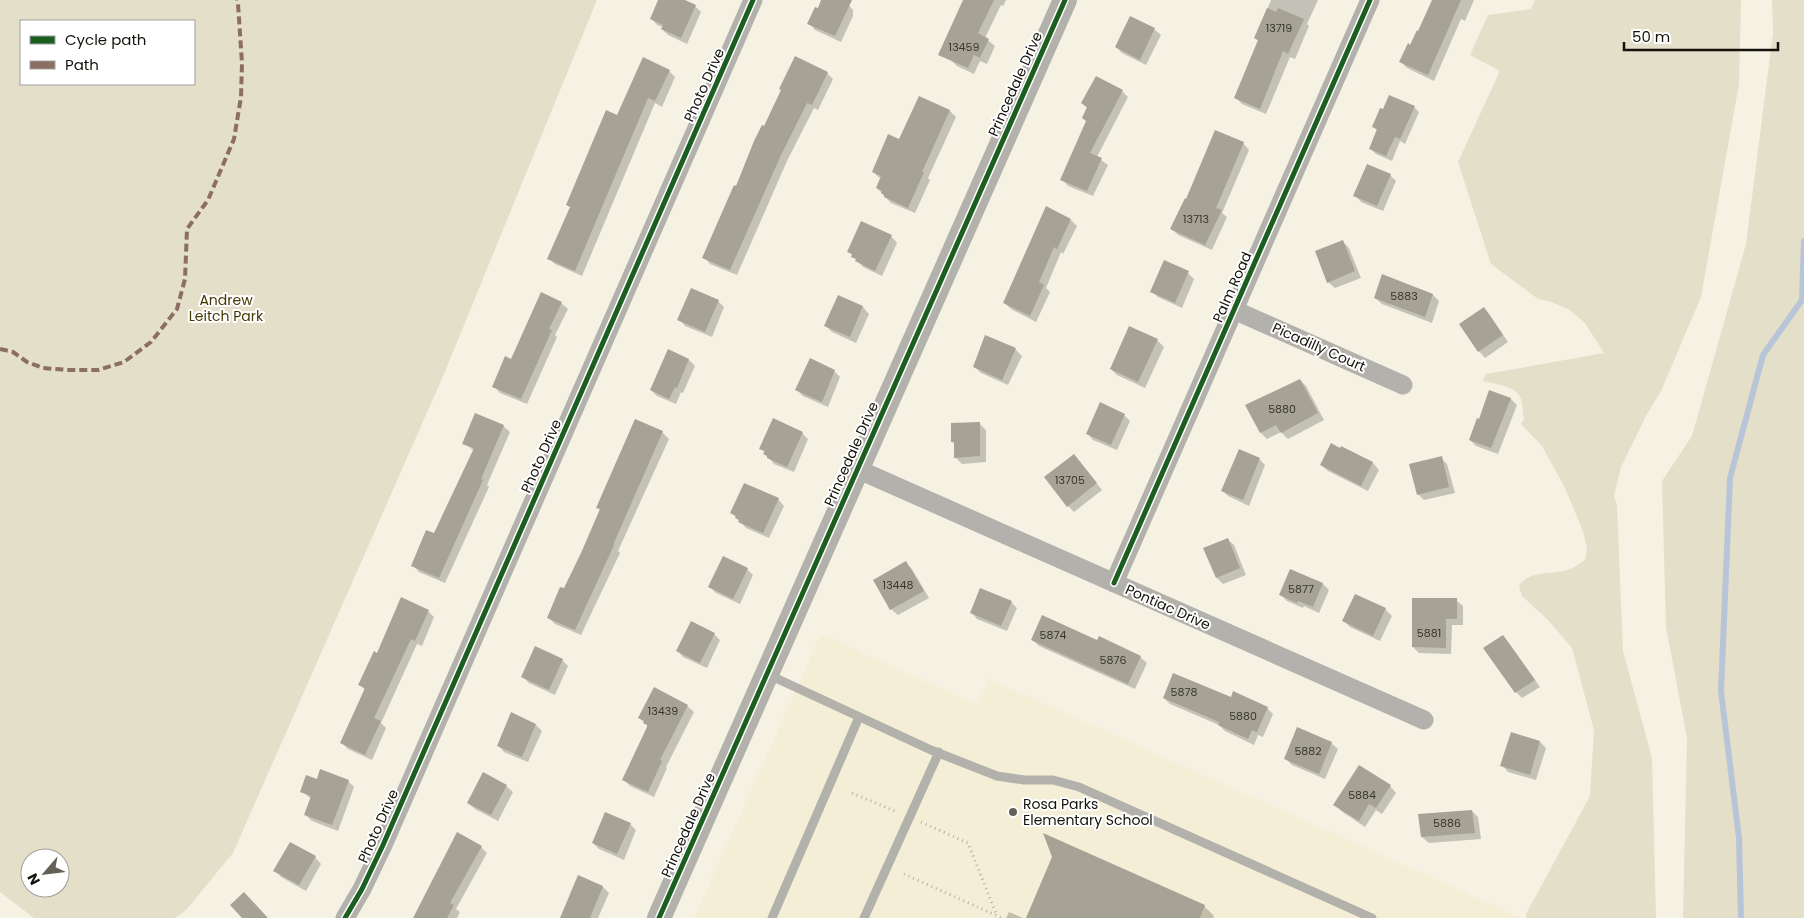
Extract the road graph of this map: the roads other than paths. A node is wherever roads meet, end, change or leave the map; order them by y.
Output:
1 (753, 0) edge
2 (1065, 0) edge
3 (1370, 0) edge
4 (1234, 310) junction
5 (1403, 385) dead end
6 (856, 469) junction
7 (1114, 583) junction
8 (766, 674) junction
9 (859, 717) junction
10 (1424, 720) dead end
11 (939, 752) junction
12 (345, 918) edge
13 (659, 918) edge
14 (772, 918) edge
15 (864, 918) edge
16 (1372, 918) edge

1 - 12 street, Photo Drive
2 - 6 street, Princedale Drive
3 - 4 street, Palm Road
4 - 5 street, Picadilly Court
4 - 7 street, Palm Road
6 - 7 street, Pontiac Drive
6 - 8 street, Princedale Drive
7 - 10 street, Pontiac Drive
8 - 9 lane
8 - 13 street, Princedale Drive
9 - 11 lane
9 - 14 lane
11 - 15 lane
11 - 16 lane

